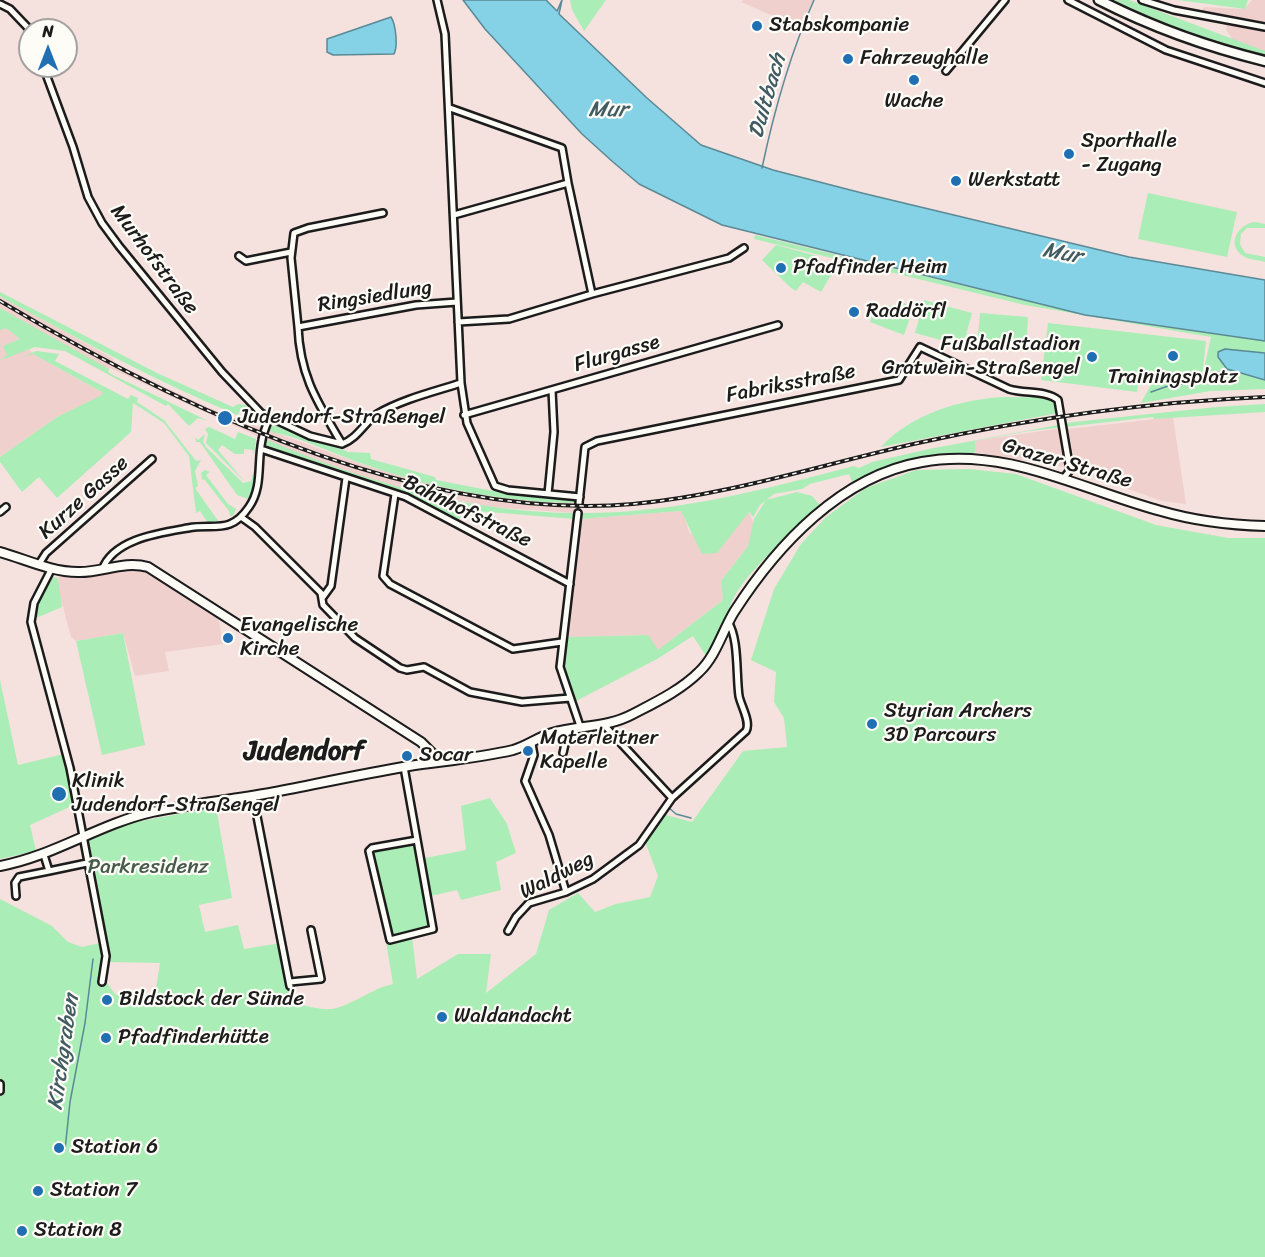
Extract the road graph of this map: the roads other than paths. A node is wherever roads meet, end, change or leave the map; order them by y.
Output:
1 (437, 0) edge
2 (1005, 0) edge
3 (1068, 0) edge
4 (1099, 0) edge
5 (1142, 0) edge
6 (0, 4) edge
7 (19, 18) edge
8 (1265, 27) edge
9 (1265, 62) edge
10 (946, 71) dead end
11 (47, 78) edge
12 (1265, 83) edge
13 (450, 108) junction
14 (568, 183) junction
15 (383, 213) dead end
16 (454, 215) junction
17 (744, 248) dead end
18 (291, 252) junction
19 (239, 256) dead end
20 (592, 294) junction
21 (457, 302) junction
22 (458, 322) junction
23 (778, 325) dead end
24 (298, 327) junction
25 (461, 383) junction
26 (552, 390) junction
27 (464, 414) junction
28 (269, 418) junction
29 (342, 444) junction
30 (261, 449) junction
31 (153, 459) dead end
32 (346, 478) junction
33 (1063, 479) junction
34 (395, 494) junction
35 (548, 494) junction
36 (6, 507) dead end
37 (0, 512) edge
38 (578, 513) dead end
39 (241, 517) junction
40 (1265, 526) edge
41 (0, 552) edge
42 (39, 564) junction
43 (52, 568) junction
44 (102, 570) junction
45 (570, 584) junction
46 (323, 597) junction
47 (728, 621) junction
48 (562, 642) junction
49 (570, 698) junction
50 (605, 726) junction
51 (581, 729) junction
52 (568, 731) junction
53 (532, 744) junction
54 (563, 753) dead end
55 (440, 761) junction
56 (404, 767) junction
57 (253, 796) junction
58 (672, 798) junction
59 (83, 836) junction
60 (417, 840) junction
61 (44, 855) junction
62 (87, 863) junction
63 (0, 866) edge
64 (49, 871) junction
65 (566, 892) junction
66 (16, 896) dead end
67 (311, 930) dead end
68 (508, 931) dead end
69 (102, 982) dead end
70 (0, 1084) edge
71 (0, 1091) edge

1 - 13 street, Ringsiedlung
2 - 10 street
3 - 12 street
4 - 9 main road
5 - 8 street
6 - 7 street
11 - 28 street, Murhofstraße
13 - 14 street
13 - 16 street, Ringsiedlung
14 - 16 street
14 - 20 street
15 - 18 street
16 - 21 street, Ringsiedlung
17 - 20 street
18 - 19 street
18 - 24 street, Ringsiedlung
20 - 22 street
21 - 22 street, Ringsiedlung
21 - 24 street, Ringsiedlung
22 - 25 street, Ringsiedlung
23 - 26 street, Flurgasse
24 - 29 street, Ringsiedlung
25 - 27 street, Ringsiedlung
25 - 29 street
26 - 27 street, Flurgasse
26 - 35 street
27 - 35 street, Ringsiedlung
28 - 29 street
28 - 30 street
30 - 32 street, Bahnhofstraße
30 - 39 street
31 - 42 street, Kurze Gasse
32 - 34 street, Bahnhofstraße
32 - 46 street
33 - 35 street, Fabriksstraße
33 - 40 main road, Grazer Straße
33 - 47 main road, Grazer Straße
34 - 45 street, Bahnhofstraße
34 - 48 street
36 - 37 street
38 - 45 street
39 - 44 street
39 - 46 street
41 - 42 main road
42 - 43 main road
43 - 44 main road
43 - 59 street
44 - 55 main road
45 - 48 street
46 - 49 street
47 - 50 main road, Grazer Straße
47 - 58 street, Waldweg
48 - 49 street
49 - 51 street
50 - 51 main road, Grazer Straße
50 - 58 street
51 - 52 main road, Grazer Straße
52 - 53 main road, Grazer Straße
52 - 54 street
53 - 55 main road, Grazer Straße
53 - 65 street
55 - 56 main road, Grazer Straße
56 - 57 main road, Grazer Straße
56 - 60 street
57 - 59 main road, Grazer Straße
57 - 67 street
58 - 65 street, Waldweg
59 - 61 main road, Grazer Straße
59 - 62 street
60 - 60 street
61 - 63 main road, Grazer Straße
61 - 64 street
62 - 64 street
62 - 69 street
64 - 66 street
65 - 68 street, Waldweg
70 - 71 street

